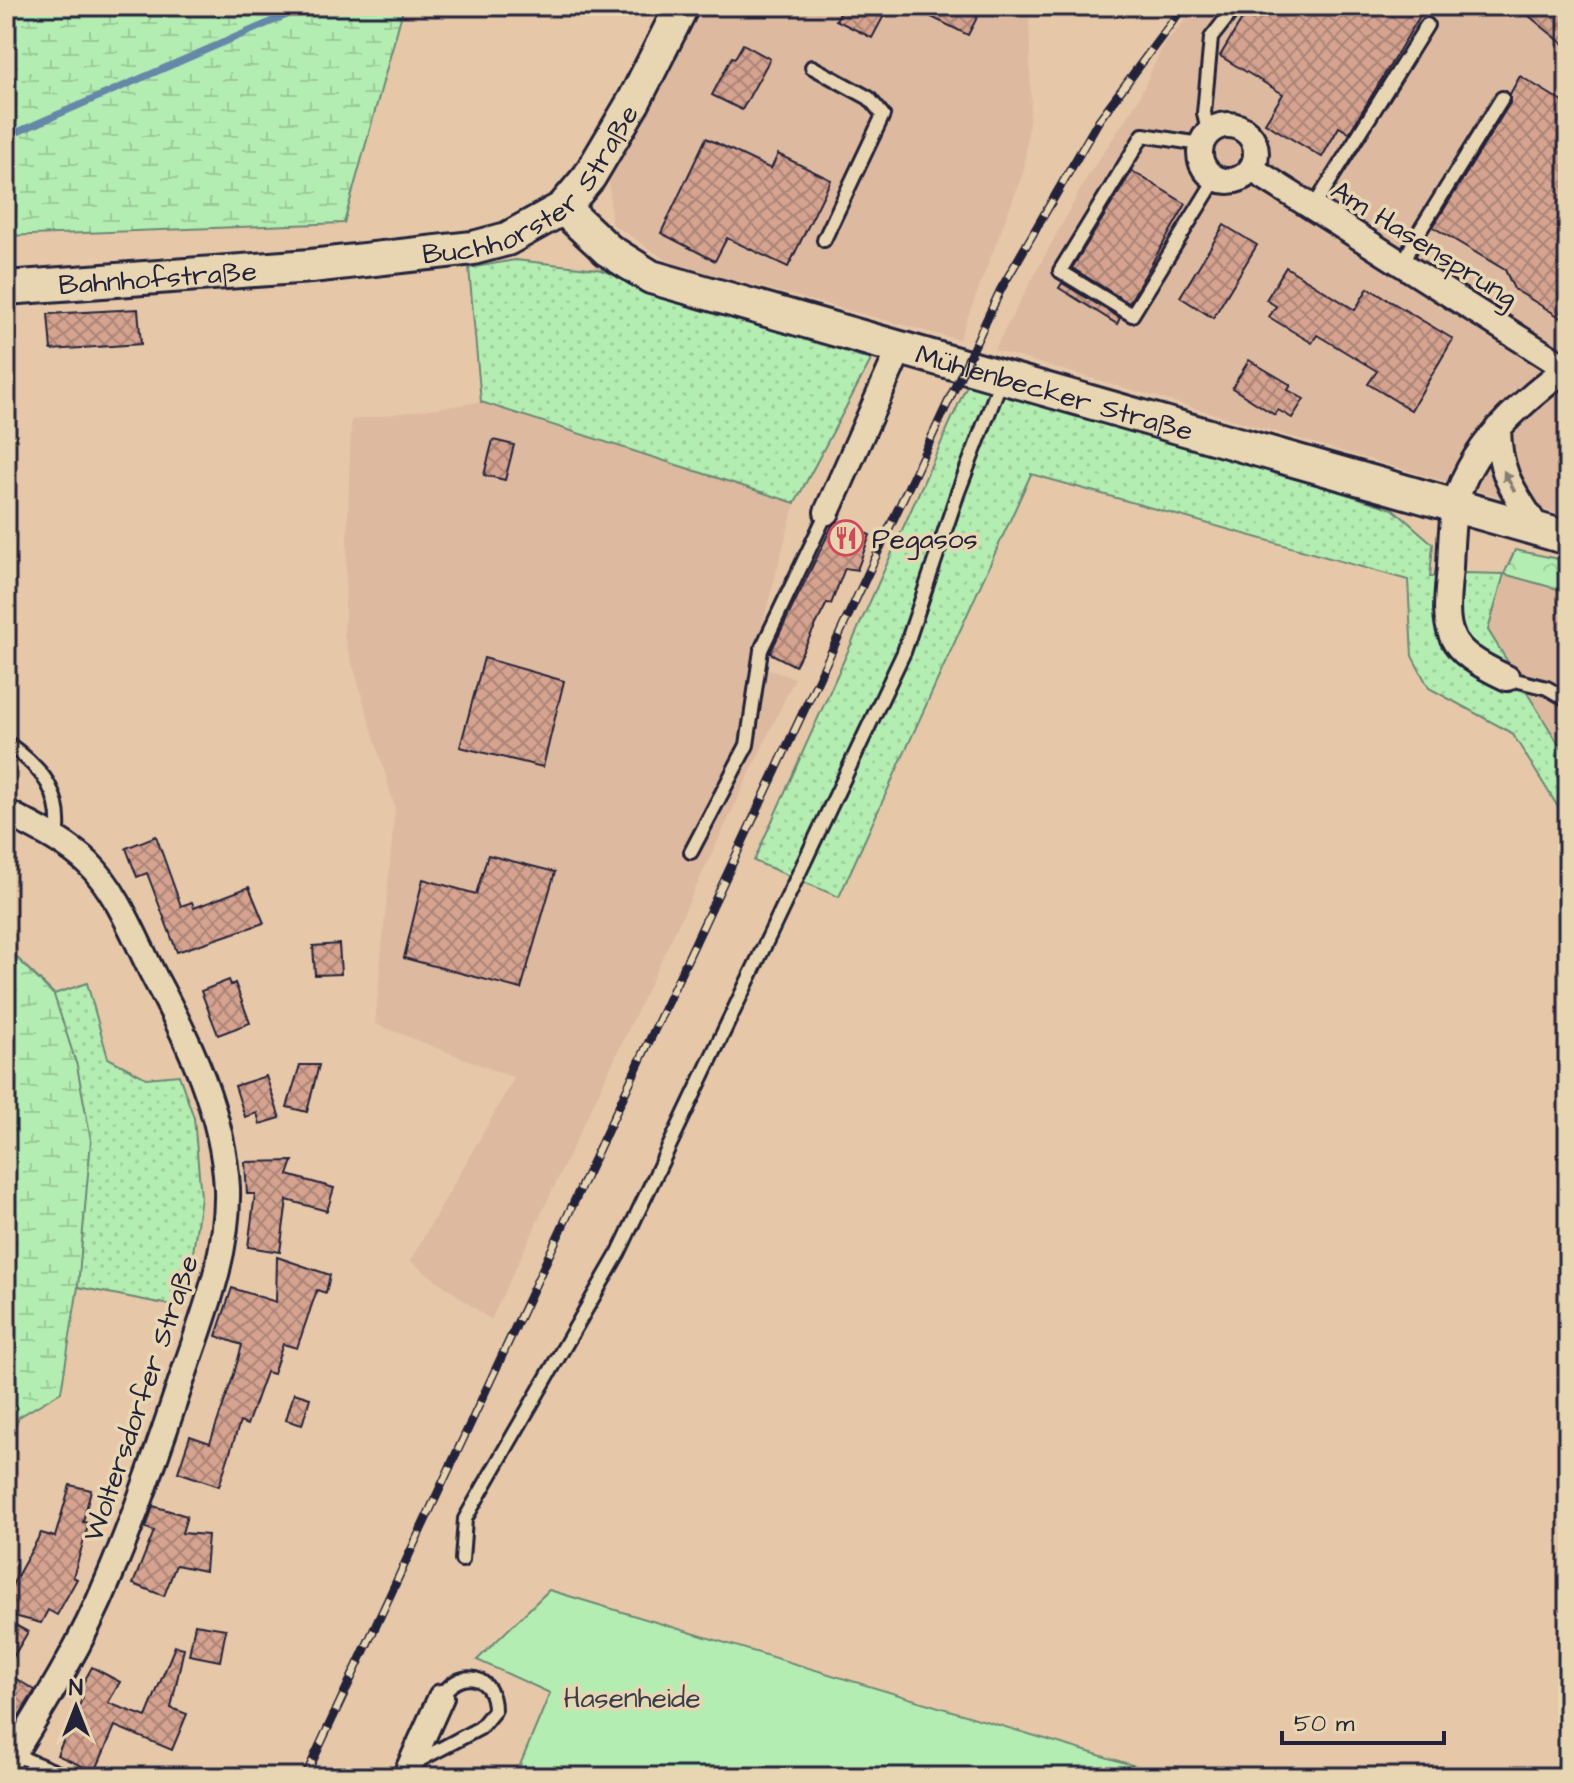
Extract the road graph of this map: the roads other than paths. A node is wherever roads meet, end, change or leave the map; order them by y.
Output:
1 (682, 6) edge
2 (1236, 6) edge
3 (1427, 25) dead end
4 (812, 67) dead end
5 (1502, 98) dead end
6 (1204, 138) junction
7 (1252, 169) junction
8 (1215, 180) junction
9 (563, 208) junction
10 (1313, 208) junction
11 (824, 240) dead end
12 (1403, 264) junction
13 (311, 266) joint
14 (6, 288) edge
15 (900, 348) junction
16 (1567, 367) edge
17 (1002, 378) junction
18 (1498, 428) junction
19 (1456, 506) junction
20 (827, 512) joint
21 (1537, 528) junction
22 (1568, 538) edge
23 (1507, 678) joint
24 (1568, 700) edge
25 (6, 742) edge
26 (6, 812) edge
27 (57, 840) junction
28 (691, 852) dead end
29 (462, 1560) dead end
30 (441, 1697) joint
31 (10, 1760) edge
32 (408, 1771) edge
33 (68, 1777) edge

1 - 9 main road, Buchhorster Straße
2 - 6 lane
3 - 10 lane
4 - 11 lane
5 - 12 lane
6 - 7 street
6 - 8 street
6 - 8 lane
7 - 8 street
7 - 10 street, Am Hasensprung
9 - 13 main road, Buchhorster Straße
9 - 15 main road, Mühlenbecker Straße
10 - 12 street, Am Hasensprung
12 - 16 street, Am Hasensprung
13 - 14 main road, Bahnhofstraße
15 - 17 main road, Mühlenbecker Straße
15 - 20 street
16 - 18 street, Am Hasensprung
17 - 19 main road, Mühlenbecker Straße
17 - 29 lane
18 - 19 street, Am Hasensprung
21 -> 18 street
19 - 21 main road, Mühlenbecker Straße
19 - 23 street, Am Hasensprung
20 - 28 lane
21 - 22 main road, Mühlenbecker Straße
23 - 24 lane
25 - 27 lane
26 - 27 street, Woltersdorfer Straße
27 - 31 street, Woltersdorfer Straße
30 - 32 street
30 - 32 lane
31 - 33 lane

